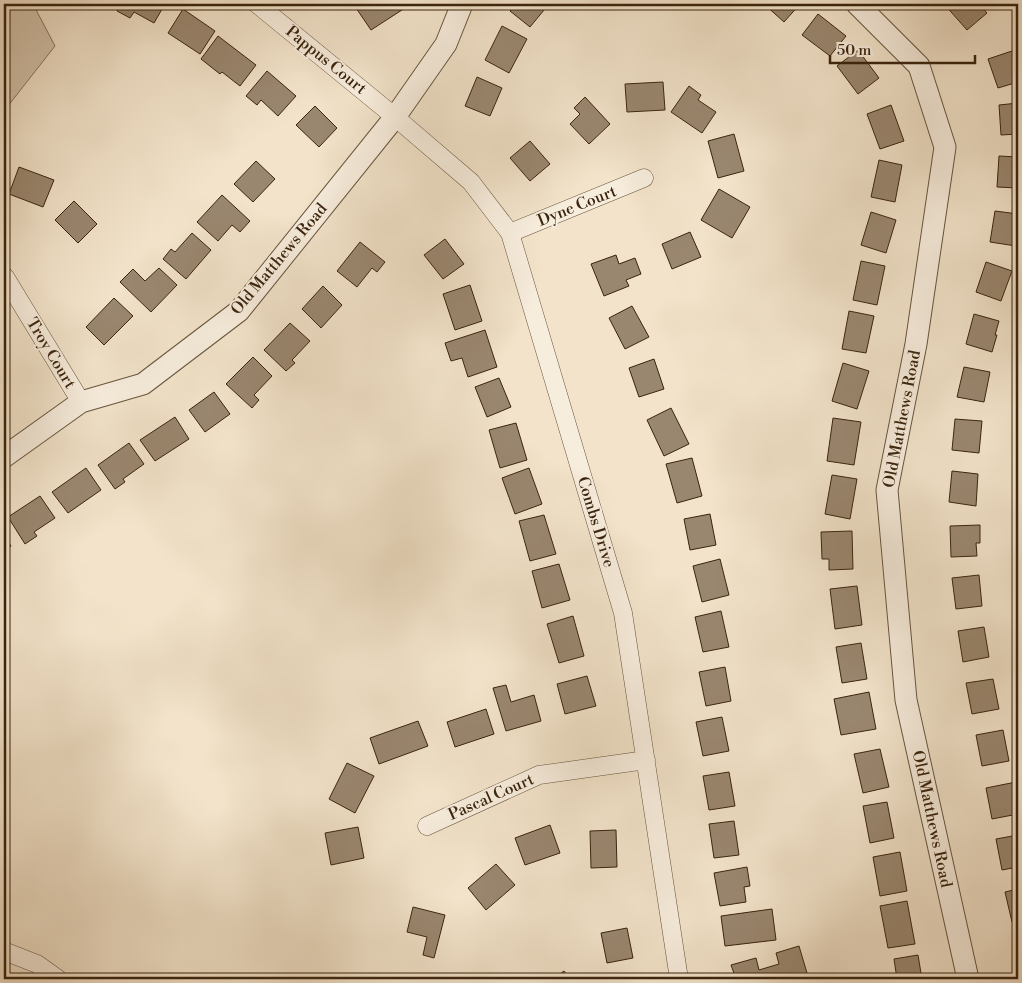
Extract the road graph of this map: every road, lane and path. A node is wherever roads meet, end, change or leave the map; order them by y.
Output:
1 (257, 4) edge
2 (462, 4) edge
3 (856, 4) edge
4 (395, 117) junction
5 (644, 178) dead end
6 (510, 233) junction
7 (5, 277) dead end
8 (81, 402) junction
9 (4, 457) edge
10 (646, 760) junction
11 (428, 826) dead end
12 (4, 951) edge
13 (58, 979) edge
14 (679, 979) edge
15 (968, 979) edge

1 - 4 street, Pappus Court
2 - 4 street, Old Matthews Road
3 - 15 street, Old Matthews Road
4 - 6 street, Combs Drive
4 - 8 street, Old Matthews Road
5 - 6 street, Dyne Court
6 - 10 street, Combs Drive
7 - 8 street, Troy Court
8 - 9 street, Old Matthews Road
10 - 11 street, Pascal Court
10 - 14 street, Combs Drive
12 - 13 street

